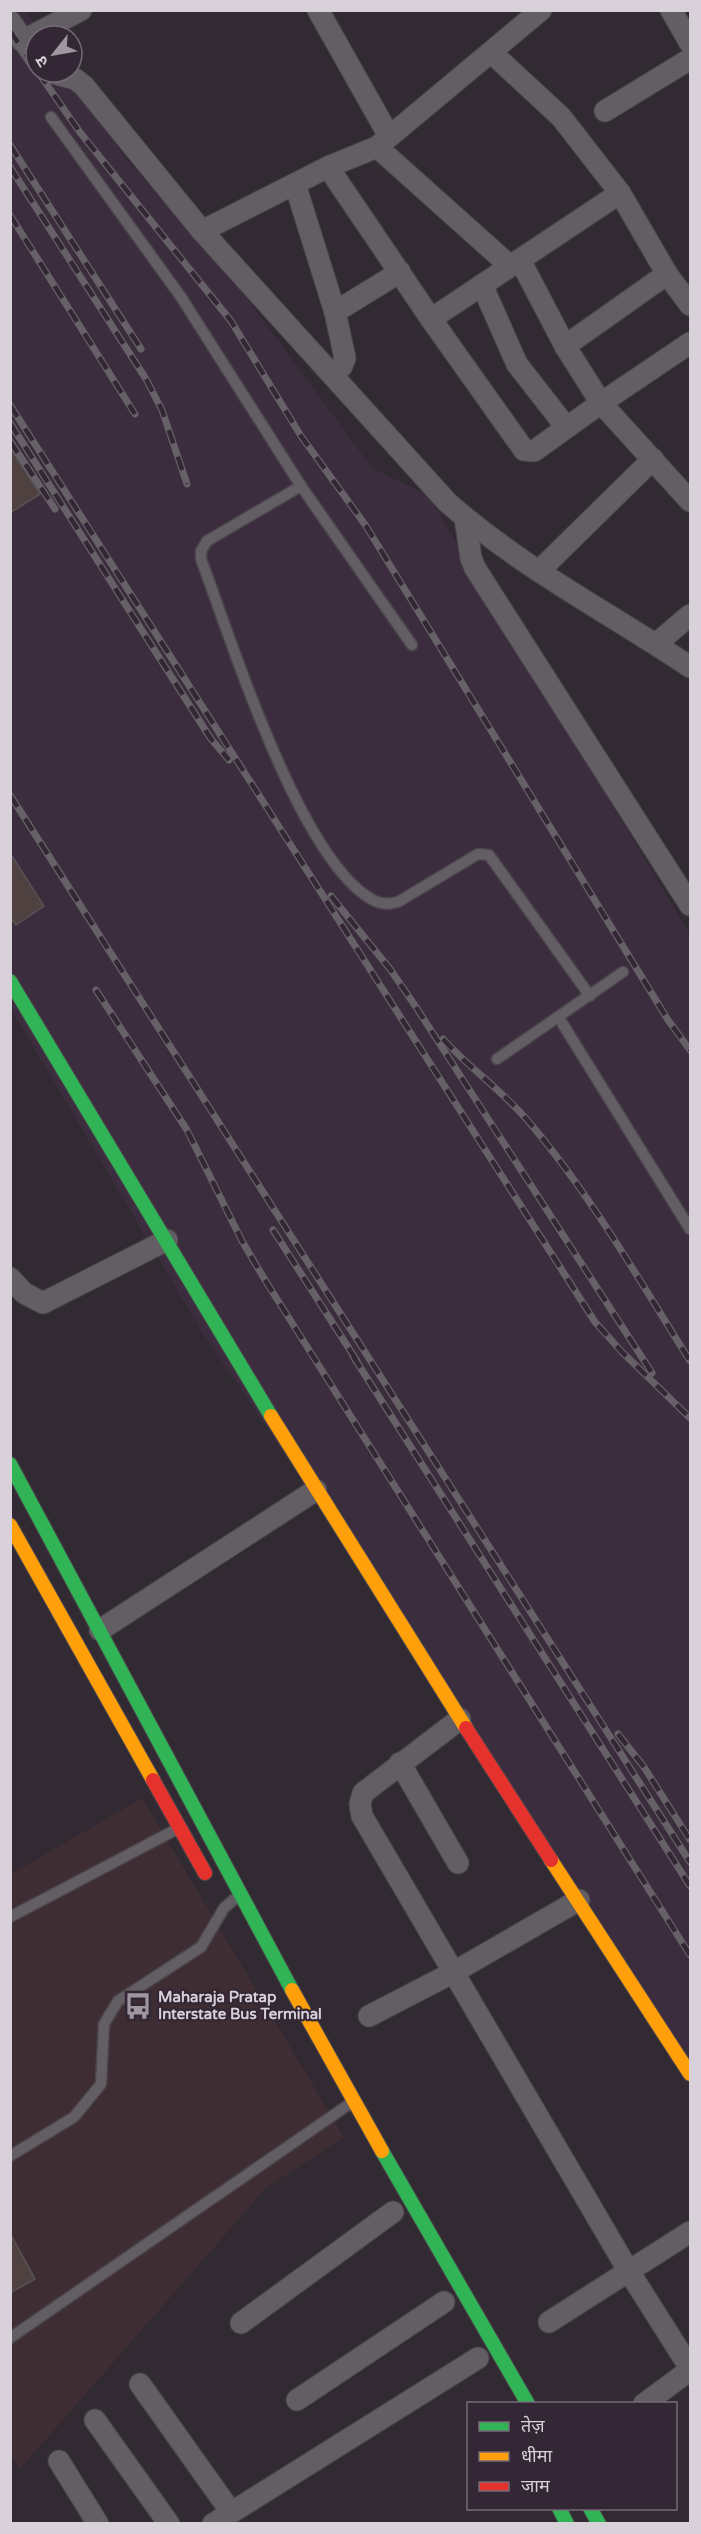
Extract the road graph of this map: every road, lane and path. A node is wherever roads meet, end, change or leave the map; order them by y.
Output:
1 (81, 10) edge
2 (318, 10) edge
3 (671, 10) edge
4 (537, 12) edge
5 (10, 21) edge
6 (22, 41) junction
7 (690, 43) edge
8 (24, 44) edge
9 (492, 53) junction
10 (690, 59) edge
11 (81, 84) edge
12 (605, 111) dead end
13 (51, 117) dead end
14 (383, 141) junction
15 (328, 167) junction
16 (295, 184) junction
17 (620, 193) junction
18 (202, 231) junction
19 (515, 263) junction
20 (400, 272) junction
21 (667, 274) junction
22 (482, 285) junction
23 (690, 305) edge
24 (335, 312) junction
25 (431, 319) junction
26 (690, 343) edge
27 (565, 346) junction
28 (334, 374) junction
29 (601, 403) junction
30 (566, 427) junction
31 (653, 459) junction
32 (301, 486) junction
33 (690, 501) edge
34 (465, 518) junction
35 (540, 570) junction
36 (690, 615) edge
37 (656, 644) junction
38 (412, 645) dead end
39 (690, 667) edge
40 (690, 905) edge
41 (623, 972) dead end
42 (10, 981) edge
43 (590, 996) junction
44 (559, 1018) junction
45 (497, 1059) dead end
46 (690, 1229) edge
47 (167, 1240) junction
48 (10, 1278) edge
49 (10, 1464) edge
50 (316, 1490) junction
51 (10, 1525) edge
52 (53, 1543) junction
53 (19, 1563) edge
54 (100, 1630) junction
55 (460, 1719) junction
56 (400, 1763) junction
57 (201, 1816) junction
58 (180, 1827) junction
59 (458, 1863) dead end
60 (242, 1893) junction
61 (579, 1900) junction
62 (221, 1903) junction
63 (10, 1917) edge
64 (454, 1972) junction
65 (369, 2016) dead end
66 (690, 2074) edge
67 (353, 2102) junction
68 (10, 2156) edge
69 (393, 2212) dead end
70 (690, 2232) edge
71 (628, 2270) junction
72 (444, 2302) dead end
73 (549, 2322) dead end
74 (240, 2323) dead end
75 (10, 2338) edge
76 (478, 2358) dead end
77 (690, 2369) edge
78 (140, 2384) dead end
79 (297, 2400) dead end
80 (527, 2402) edge
81 (645, 2402) edge
82 (95, 2420) dead end
83 (59, 2461) dead end
84 (591, 2510) edge
85 (222, 2518) edge
86 (98, 2523) edge
87 (169, 2523) edge
88 (599, 2523) edge

1 - 6 street
2 - 14 street
3 - 7 street
4 - 9 street
5 - 6 street
6 - 8 street
9 - 14 street
9 - 17 street
10 - 12 street
11 - 18 street
13 - 32 lane
14 - 15 street
14 - 19 street
15 - 16 street
15 - 20 street
16 - 18 street
16 - 24 street
17 - 19 street
17 - 21 street
18 - 28 street
19 - 22 street
19 - 27 street
20 - 24 street
20 - 25 street
21 - 23 street
21 - 27 street
22 - 25 street
22 - 30 street
24 - 28 street
25 - 30 street
26 - 29 street
27 - 29 street
28 - 34 street
29 - 30 street
29 - 31 street
31 - 33 street
31 - 35 street
32 - 38 lane
32 - 43 lane
34 - 35 street
34 - 40 street
35 - 37 street
36 - 37 street
37 - 39 street
41 - 43 lane
42 - 47 main road
43 - 44 lane
44 - 45 lane
44 - 46 lane
47 - 48 street
47 - 50 main road
49 - 52 main road
50 - 54 street
50 - 55 main road
51 - 53 main road
52 - 53 street
52 - 54 main road
53 - 58 main road
54 - 57 main road
55 - 56 street
55 - 61 main road
56 - 59 street
56 - 64 street
57 - 58 lane
57 - 60 main road
58 - 62 main road
58 - 63 lane
60 - 62 lane
60 - 67 main road
61 - 64 street
61 - 66 main road
62 - 68 lane
64 - 65 street
64 - 71 street
67 - 75 lane
67 - 80 main road
69 - 74 street
70 - 71 street
71 - 73 street
71 - 77 street
72 - 79 street
76 - 85 street
77 - 81 street
78 - 85 street
82 - 87 street
83 - 86 street
84 - 88 main road

